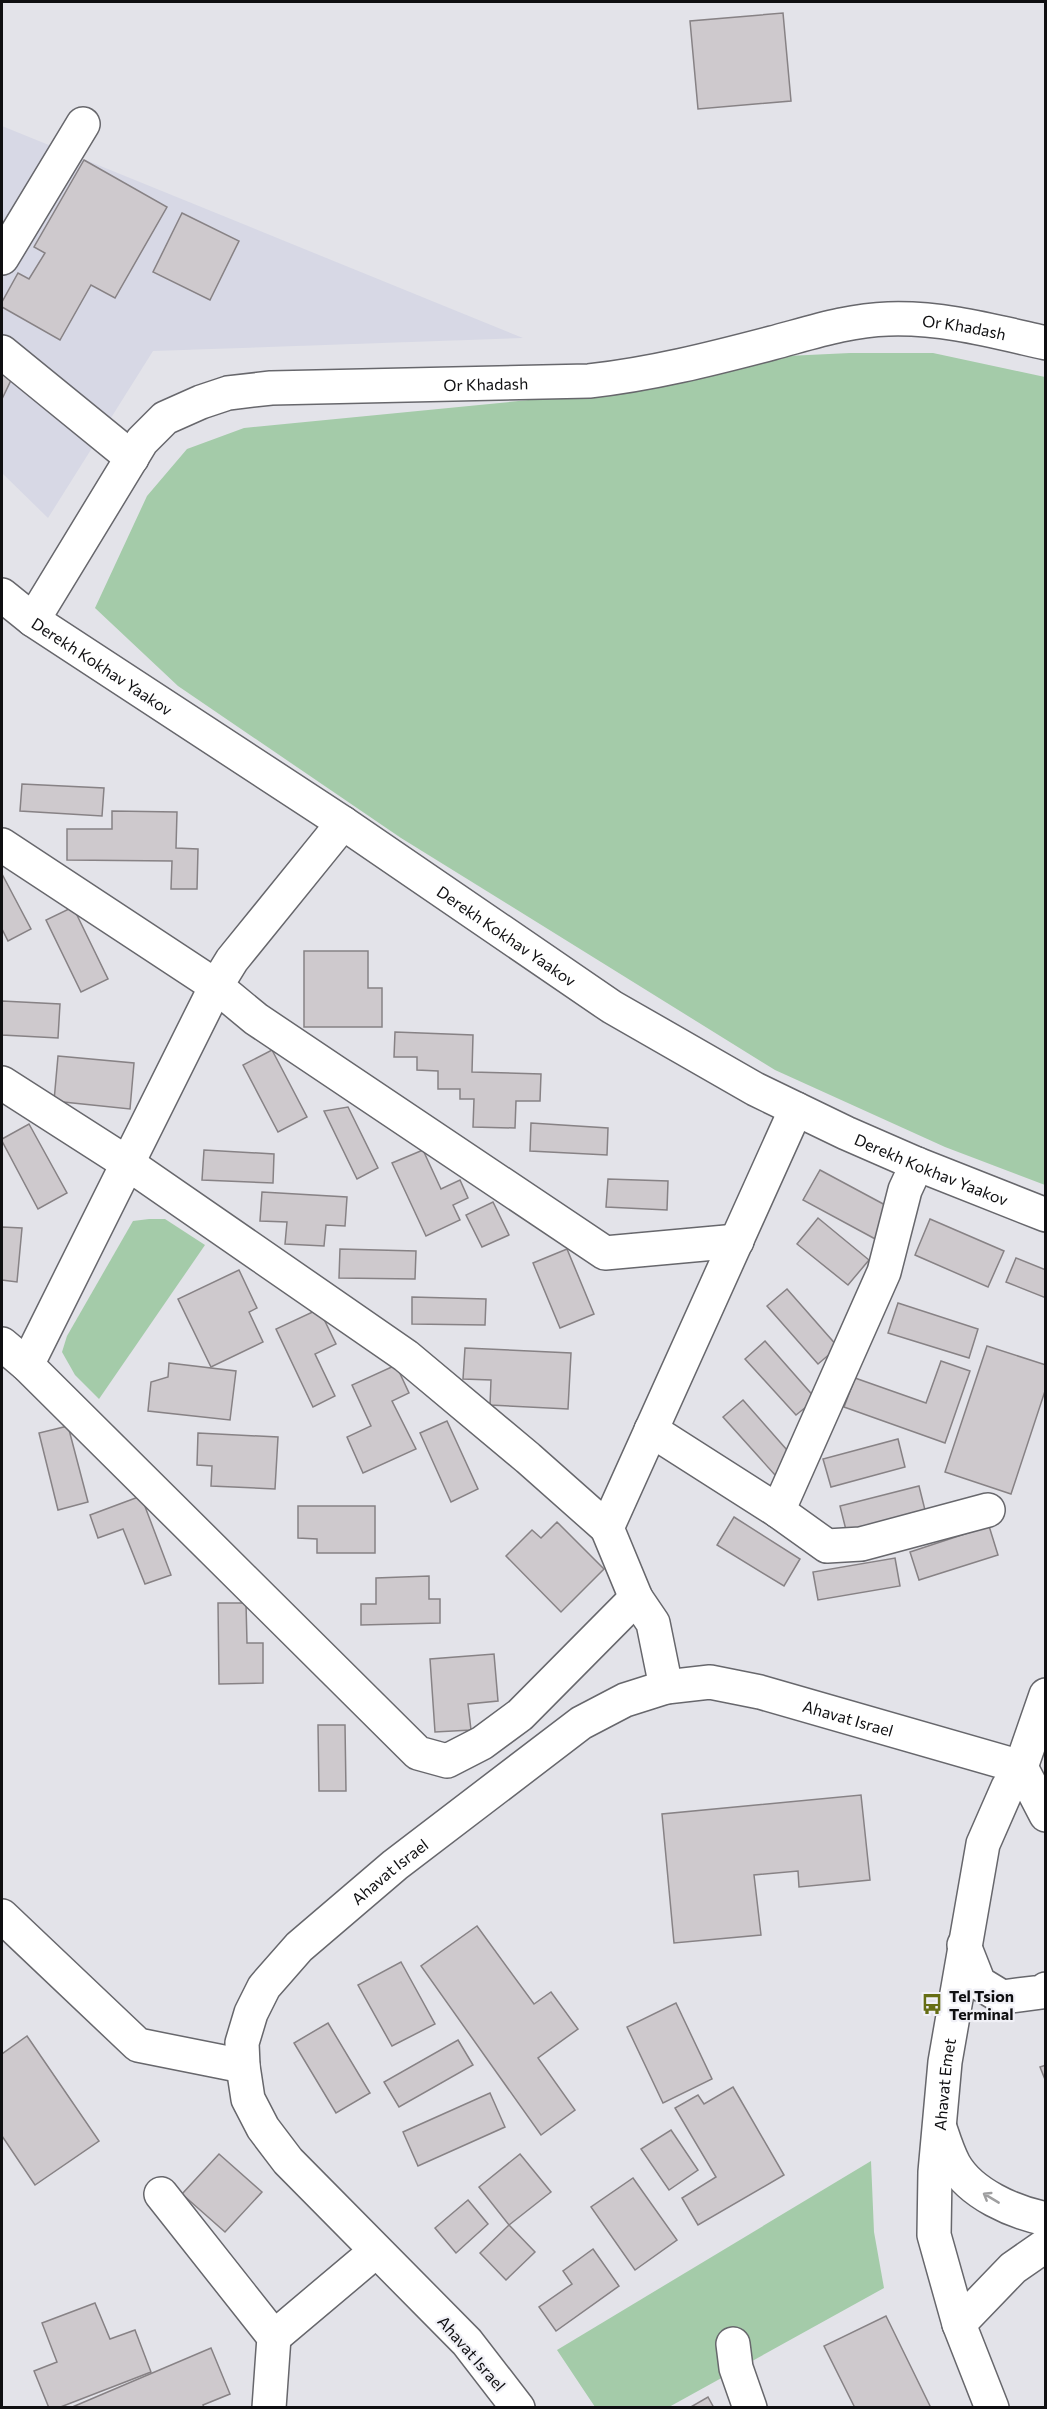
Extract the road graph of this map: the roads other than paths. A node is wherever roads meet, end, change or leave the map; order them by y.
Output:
1 (83, 124) dead end
2 (2, 258) edge
3 (1046, 343) edge
4 (2, 352) edge
5 (132, 458) junction
6 (2, 595) edge
7 (33, 620) junction
8 (343, 823) junction
9 (2, 845) edge
10 (216, 986) junction
11 (2, 1083) edge
12 (796, 1109) junction
13 (127, 1163) junction
14 (917, 1164) junction
15 (1046, 1215) edge
16 (737, 1241) junction
17 (2, 1344) edge
18 (27, 1365) junction
19 (651, 1430) junction
20 (988, 1510) dead end
21 (778, 1511) junction
22 (607, 1528) junction
23 (636, 1598) junction
24 (666, 1687) junction
25 (1046, 1695) edge
26 (1021, 1767) junction
27 (1046, 1815) edge
28 (2, 1916) edge
29 (964, 1945) junction
30 (1046, 1989) edge
31 (243, 2066) junction
32 (939, 2126) junction
33 (161, 2194) dead end
34 (1046, 2219) edge
35 (1046, 2245) edge
36 (376, 2251) junction
37 (959, 2324) junction
38 (274, 2337) junction
39 (733, 2344) dead end
40 (269, 2408) edge
41 (518, 2408) edge
42 (750, 2408) edge
43 (992, 2408) edge

1 - 2 street
3 - 5 street, Or Khadash
4 - 5 street
5 - 7 street, Or Khadash
6 - 7 street, Derekh Kokhav Yaakov
7 - 8 street, Derekh Kokhav Yaakov
8 - 10 street
8 - 12 street, Derekh Kokhav Yaakov
9 - 10 street
10 - 13 street
10 - 16 street
11 - 13 street
12 - 14 street, Derekh Kokhav Yaakov
12 - 16 street
13 - 18 street
13 - 22 street
14 - 15 street, Derekh Kokhav Yaakov
14 - 21 street
16 - 19 street
17 - 18 street
18 - 23 street
19 - 21 street
19 - 22 street
20 - 21 street
22 - 23 street
23 - 24 street
24 - 26 street, Ahavat Israel
24 - 31 street, Ahavat Israel
25 - 26 street, Ahavat Emet
26 - 27 street
26 - 29 street, Ahavat Emet
28 - 31 street
29 - 30 street
29 - 32 street, Ahavat Emet
31 - 36 street, Ahavat Israel
34 -> 32 street
32 - 37 street, Ahavat Emet
33 - 38 street
35 - 37 street
36 - 38 street
36 - 41 street, Ahavat Israel
37 - 43 street, Ahavat Emet
38 - 40 street
39 - 42 street

